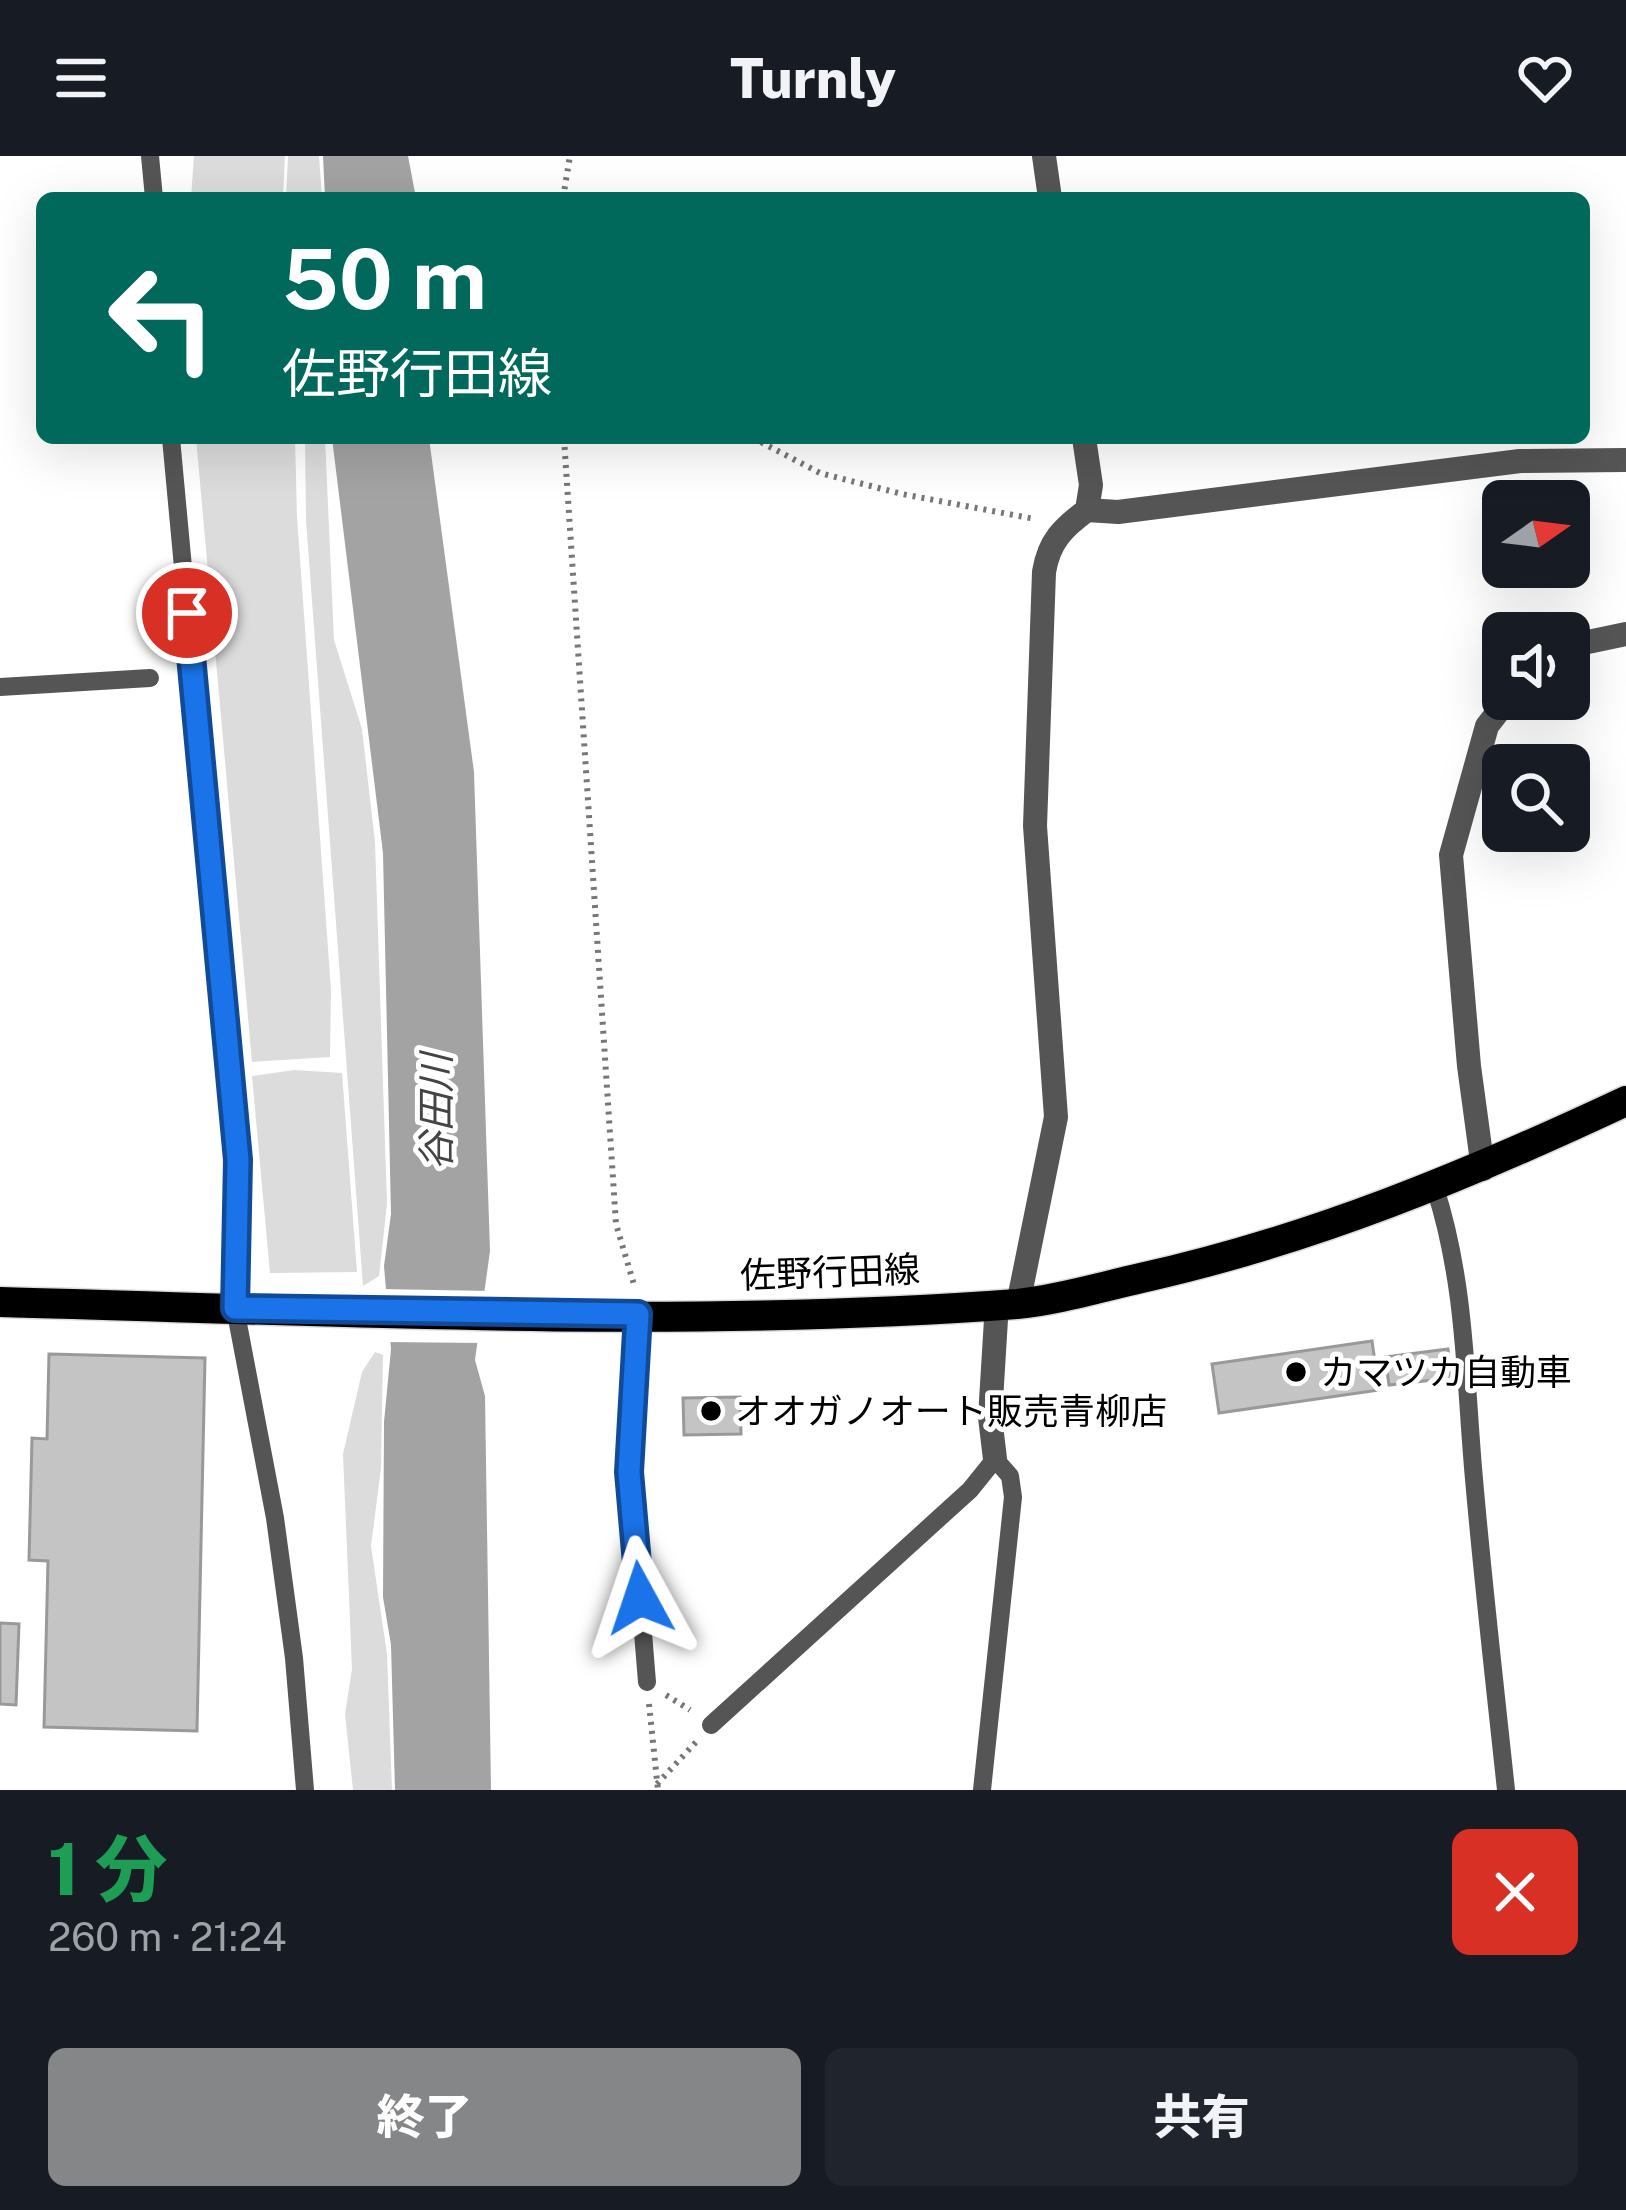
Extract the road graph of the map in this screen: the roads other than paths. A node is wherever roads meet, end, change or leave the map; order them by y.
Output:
1 (1044, 156) edge
2 (148, 159) edge
3 (153, 192) edge
4 (1049, 192) edge
5 (172, 444) edge
6 (1085, 444) edge
7 (1626, 460) edge
8 (1087, 510) junction
9 (1626, 634) edge
10 (1590, 642) edge
11 (150, 677) dead end
12 (0, 687) edge
13 (1492, 720) edge
14 (1626, 1101) edge
15 (1483, 1168) junction
16 (1435, 1188) junction
17 (0, 1302) edge
18 (1007, 1304) junction
19 (245, 1308) junction
20 (632, 1314) junction
21 (995, 1459) junction
22 (646, 1682) road end
23 (711, 1725) road end
24 (305, 1790) edge
25 (982, 1790) edge
26 (1505, 1790) edge

1 - 4 street
2 - 3 lane
5 - 19 lane
6 - 8 street
7 - 8 street
8 - 18 street
9 - 10 street
11 - 12 lane
13 - 15 street
14 - 15 main road, 佐野行田線
15 - 16 main road, 佐野行田線
16 - 18 main road, 佐野行田線
16 - 26 lane
17 - 19 main road, 佐野行田線
18 - 20 main road, 佐野行田線
18 - 21 street
19 - 20 main road, 佐野行田線
19 - 24 lane
20 - 22 lane
21 - 23 lane
21 - 25 lane

